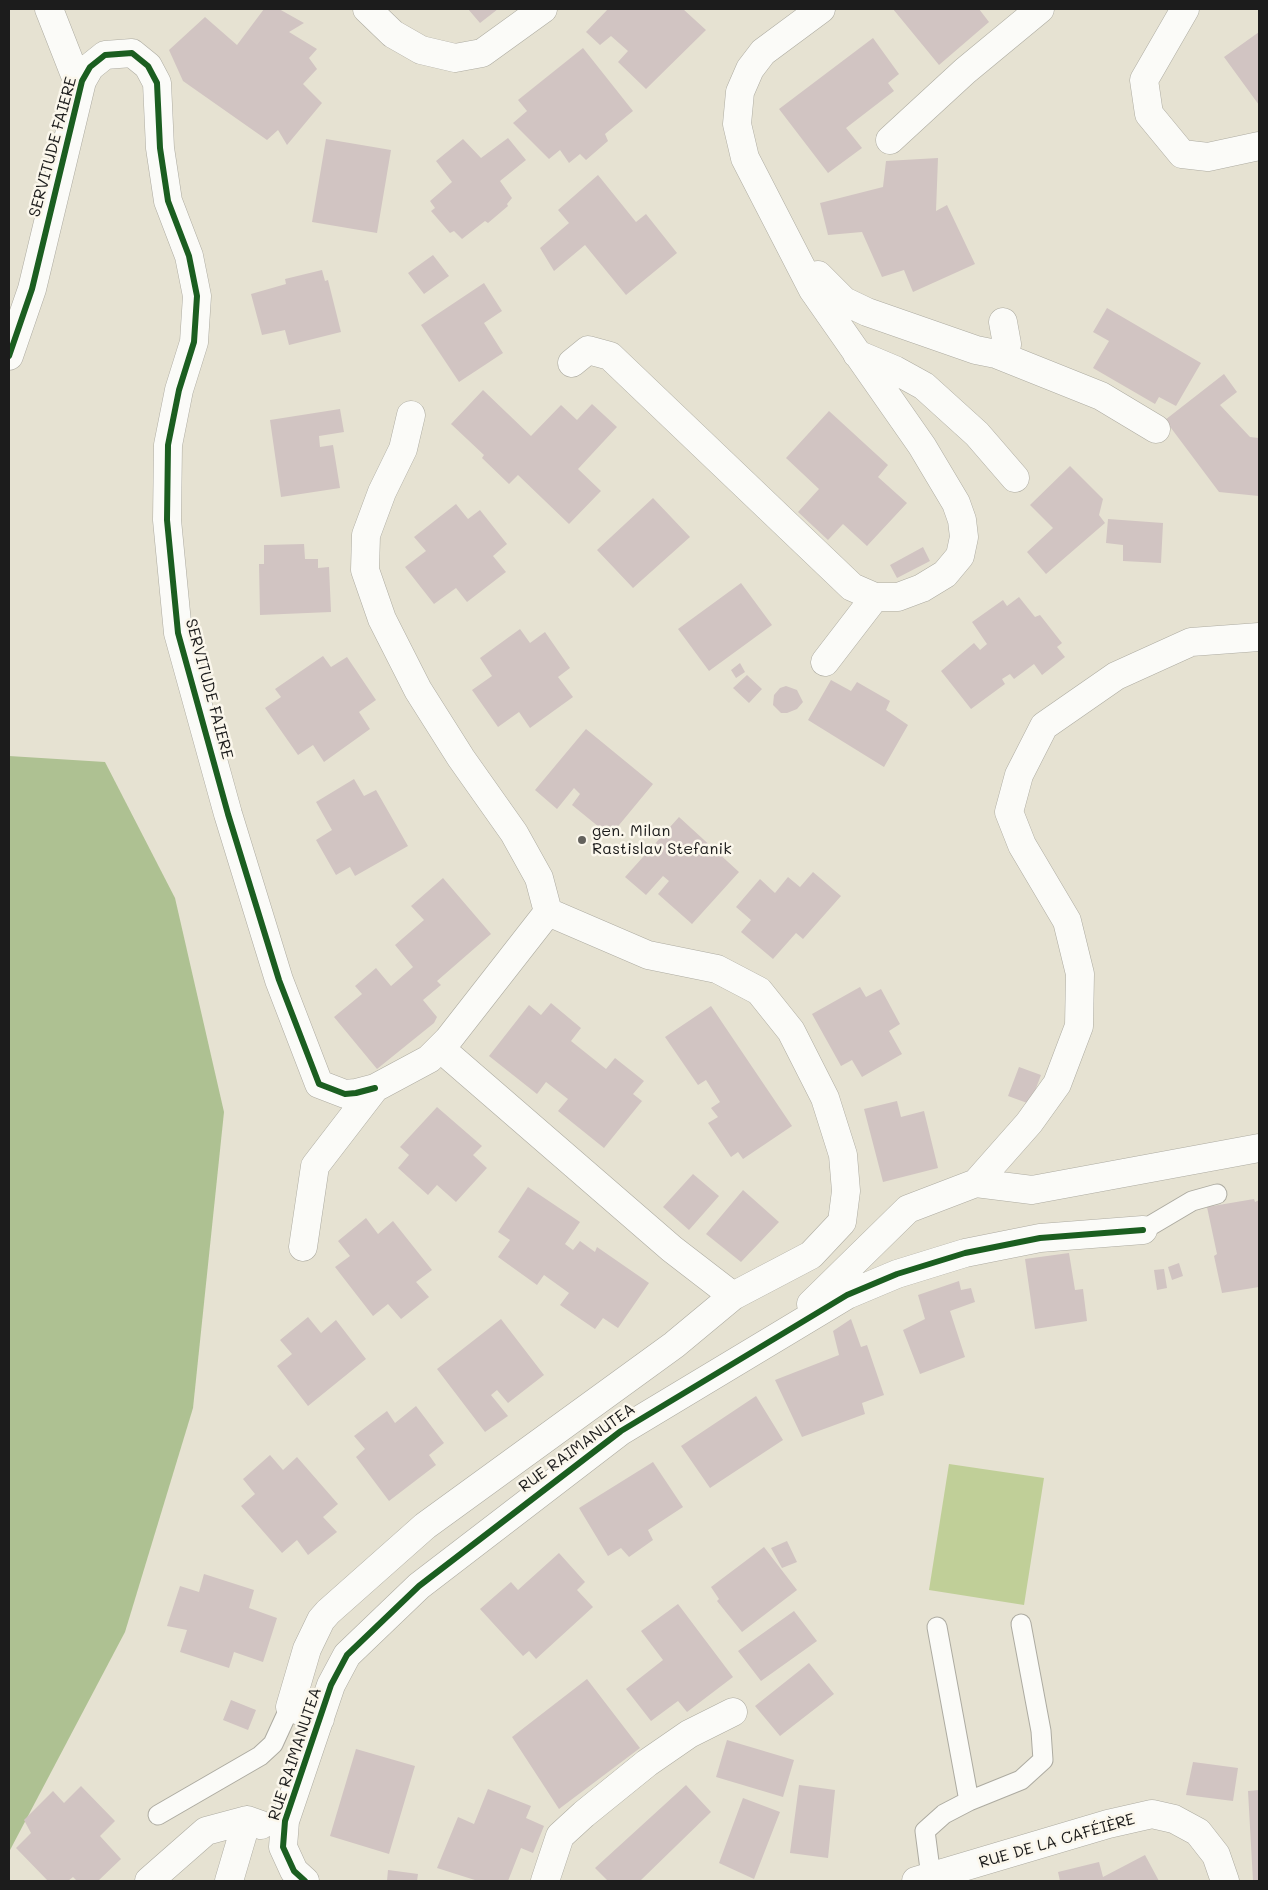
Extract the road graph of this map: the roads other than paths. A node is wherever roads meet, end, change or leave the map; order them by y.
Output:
1 (50, 9) edge
2 (367, 9) edge
3 (543, 9) edge
4 (821, 9) edge
5 (1040, 9) edge
6 (1184, 9) edge
7 (80, 88) junction
8 (890, 140) dead end
9 (1259, 146) edge
10 (787, 243) junction
11 (1004, 322) dead end
12 (857, 354) junction
13 (996, 354) junction
14 (9, 356) edge
15 (572, 362) dead end
16 (411, 415) dead end
17 (1156, 429) dead end
18 (1015, 478) dead end
19 (875, 597) junction
20 (1259, 637) edge
21 (825, 662) dead end
22 (548, 912) junction
23 (440, 1048) junction
24 (375, 1088) junction
25 (1259, 1148) edge
26 (976, 1183) junction
27 (1217, 1194) dead end
28 (1143, 1230) joint
29 (303, 1247) dead end
30 (733, 1296) junction
31 (805, 1320) junction
32 (1021, 1624) dead end
33 (937, 1627) dead end
34 (290, 1707) junction
35 (733, 1712) dead end
36 (320, 1719) junction
37 (969, 1801) junction
38 (158, 1815) dead end
39 (247, 1820) junction
40 (284, 1832) junction
41 (292, 1876) edge
42 (924, 1879) edge
43 (149, 1881) edge
44 (229, 1881) edge
45 (545, 1881) edge
46 (1225, 1881) edge

1 - 7 street
2 - 3 street
4 - 10 street
5 - 8 street
6 - 9 street
7 - 14 street, SERVITUDE FAIERE
7 - 24 street, SERVITUDE FAIERE
10 - 12 street
10 - 13 street
11 - 13 street
12 - 18 street
12 - 19 street
13 - 17 street
15 - 19 street
16 - 22 street
19 - 21 street
20 - 26 street
22 - 23 street
22 - 30 street
23 - 24 street
23 - 30 street
24 - 29 street
25 - 26 street
26 - 31 street
27 - 28 lane
28 - 31 street, RUE RAIMANUTEA
30 - 34 street
31 - 36 street, RUE RAIMANUTEA
32 - 37 lane
33 - 37 lane
34 - 36 street
34 - 38 lane
35 - 45 street
36 - 40 street, RUE RAIMANUTEA
37 - 42 lane
39 - 40 street
39 - 43 street
39 - 44 street
40 - 41 street, RUE RAIMANUTEA
42 - 46 street, RUE DE LA CAFÉIÈRE

